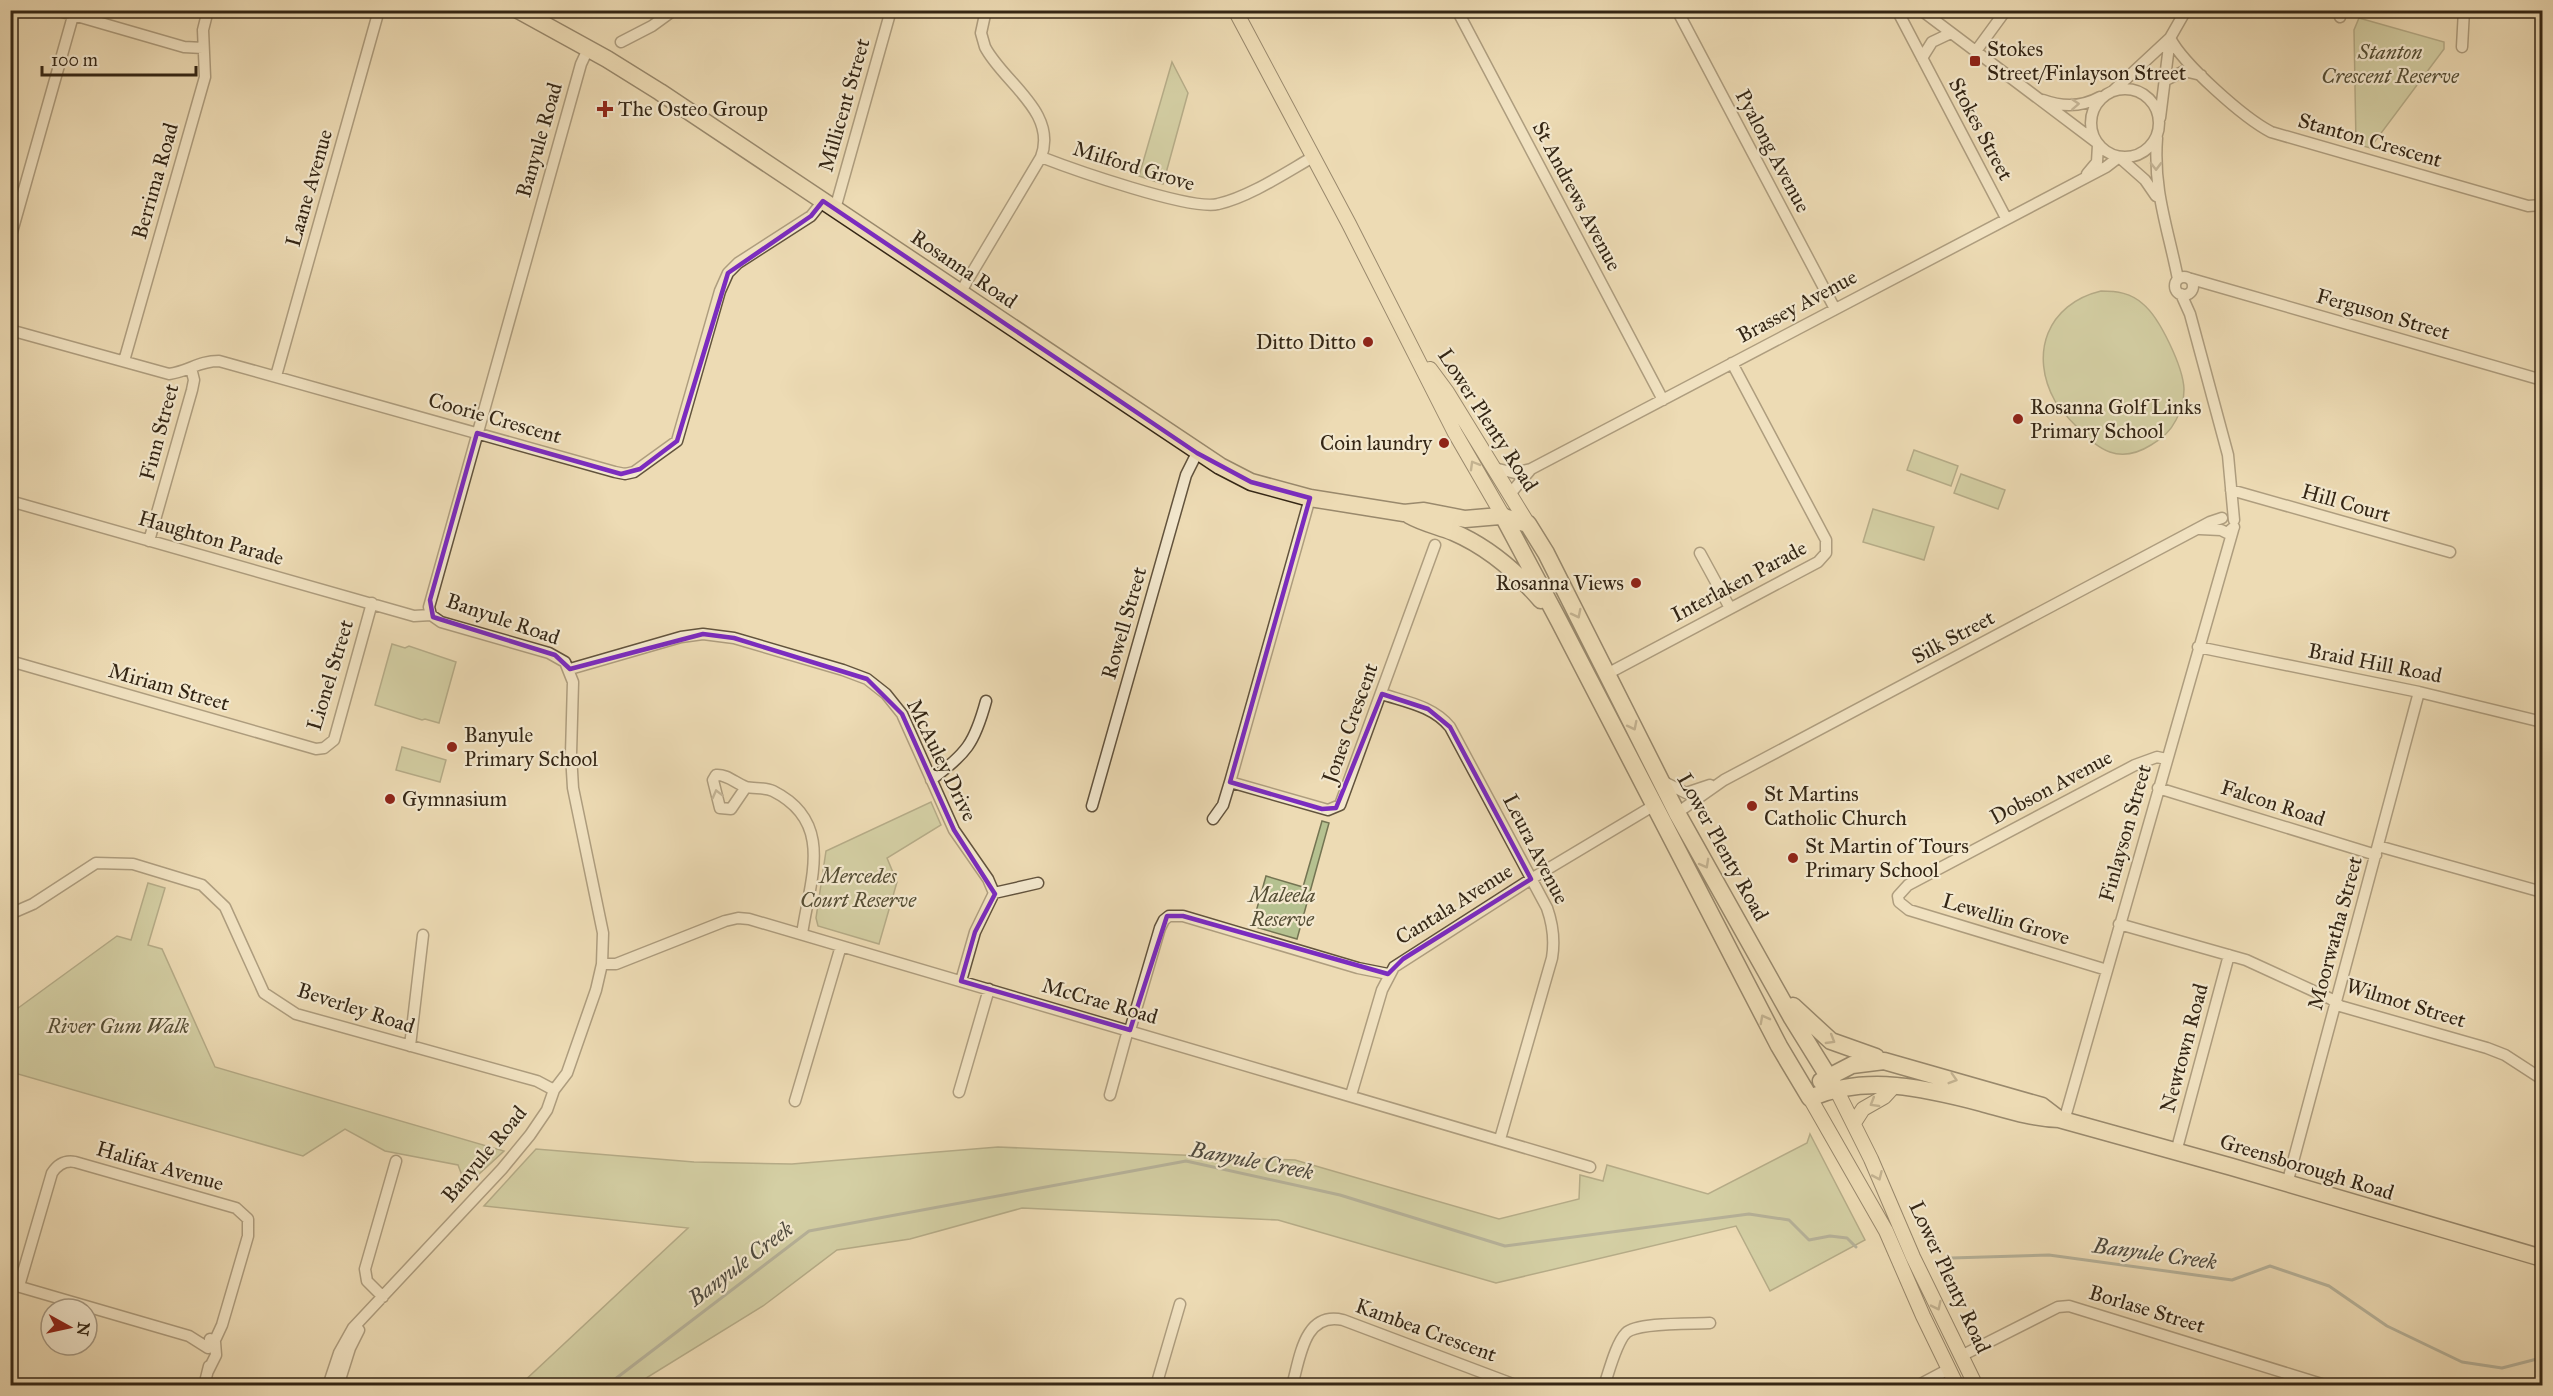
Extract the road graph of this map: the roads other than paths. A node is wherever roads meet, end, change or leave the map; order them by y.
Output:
1 (56, 10) edge
2 (208, 10) edge
3 (379, 10) edge
4 (674, 10) edge
5 (891, 10) edge
6 (1235, 10) edge
7 (1457, 10) edge
8 (1677, 10) edge
9 (1897, 10) edge
10 (1921, 10) edge
11 (2006, 10) edge
12 (2186, 10) edge
13 (2464, 10) edge
14 (983, 11) edge
15 (526, 13) edge
16 (73, 16) junction
17 (1951, 33) junction
18 (2170, 38) junction
19 (621, 42) dead end
20 (2462, 47) dead end
21 (203, 48) junction
22 (588, 49) junction
23 (1976, 51) junction
24 (1922, 58) junction
25 (2204, 77) junction
26 (2166, 80) junction
27 (2111, 92) junction
28 (2040, 99) junction
29 (2158, 129) junction
30 (2097, 143) junction
31 (1041, 157) junction
32 (1313, 157) junction
33 (2119, 157) junction
34 (2082, 178) junction
35 (2159, 201) junction
36 (829, 205) junction
37 (2542, 205) edge
38 (2006, 218) junction
39 (10, 239) edge
40 (2186, 285) junction
41 (960, 293) junction
42 (1835, 309) junction
43 (10, 330) edge
44 (1409, 341) junction
45 (124, 361) junction
46 (1732, 363) junction
47 (191, 368) junction
48 (276, 376) junction
49 (2542, 380) edge
50 (1663, 400) junction
51 (477, 433) junction
52 (1197, 453) junction
53 (1494, 468) junction
54 (1531, 469) junction
55 (2231, 490) junction
56 (1510, 494) junction
57 (1310, 498) junction
58 (10, 501) edge
59 (1404, 513) junction
60 (1503, 516) junction
61 (1528, 524) junction
62 (2226, 525) junction
63 (1514, 536) junction
64 (149, 541) junction
65 (1435, 545) dead end
66 (1480, 546) junction
67 (2450, 552) dead end
68 (1546, 553) junction
69 (1700, 553) dead end
70 (1536, 575) junction
71 (372, 603) junction
72 (1730, 608) junction
73 (430, 611) junction
74 (1559, 621) junction
75 (2198, 647) junction
76 (10, 661) edge
77 (570, 669) junction
78 (1607, 674) junction
79 (2419, 692) junction
80 (1382, 694) junction
81 (986, 701) dead end
82 (2542, 722) edge
83 (316, 749) joint
84 (2166, 759) junction
85 (931, 780) junction
86 (1660, 780) junction
87 (1724, 780) junction
88 (1230, 782) junction
89 (746, 787) dead end
90 (2158, 788) junction
91 (1092, 806) dead end
92 (1653, 806) junction
93 (1677, 813) junction
94 (1213, 819) dead end
95 (2377, 851) junction
96 (1531, 879) junction
97 (1038, 883) dead end
98 (2542, 892) edge
99 (994, 893) junction
100 (1898, 899) joint
101 (10, 914) edge
102 (2119, 924) junction
103 (802, 934) junction
104 (423, 935) dead end
105 (841, 946) junction
106 (2229, 955) junction
107 (602, 964) junction
108 (2107, 970) junction
109 (1388, 974) junction
110 (961, 981) junction
111 (989, 989) junction
112 (1777, 991) junction
113 (2336, 1003) junction
114 (1129, 1030) junction
115 (1807, 1042) junction
116 (410, 1046) junction
117 (1897, 1063) junction
118 (1793, 1070) junction
119 (2542, 1079) edge
120 (1833, 1083) junction
121 (1895, 1085) junction
122 (554, 1090) junction
123 (959, 1092) dead end
124 (1807, 1094) junction
125 (1110, 1095) dead end
126 (1351, 1095) junction
127 (795, 1101) dead end
128 (2062, 1120) junction
129 (1854, 1123) junction
130 (1500, 1139) junction
131 (2176, 1152) junction
132 (396, 1161) dead end
133 (1590, 1167) dead end
134 (2287, 1184) junction
135 (2542, 1258) edge
136 (15, 1285) edge
137 (383, 1297) junction
138 (1180, 1304) dead end
139 (372, 1309) junction
140 (1710, 1323) dead end
141 (211, 1344) junction
142 (1961, 1356) junction
143 (1949, 1369) junction
144 (2324, 1385) edge
145 (204, 1386) edge
146 (328, 1386) edge
147 (338, 1386) edge
148 (958, 1386) edge
149 (1016, 1386) edge
150 (1156, 1386) edge
151 (1292, 1386) edge
152 (1518, 1386) edge
153 (1604, 1386) edge
154 (1917, 1386) edge
155 (1957, 1386) edge
156 (1976, 1386) edge

1 - 16 street
2 - 21 street, Berrima Road
3 - 48 street, Laane Avenue
4 - 19 street
5 - 36 street, Millicent Street
6 - 32 main road, Lower Plenty Road
7 - 50 street, St Andrews Avenue
8 - 42 street, Pyalong Avenue
9 - 24 street, Stokes Street
10 - 17 street
11 - 23 street
12 - 18 street
13 - 20 street
14 - 31 street
15 - 22 highway, Rosanna Road
16 - 21 street
16 - 39 street
17 - 23 street
17 - 24 street
18 - 25 street, Stanton Crescent
18 - 26 street
18 - 27 street
21 - 45 street, Berrima Road
22 - 36 highway, Rosanna Road
22 - 51 street, Banyule Road
23 - 28 street
24 - 38 street, Stokes Street
25 - 26 street
25 - 37 street, Stanton Crescent
26 - 29 street
28 -> 27 street
27 - 29 street
27 - 30 street
28 - 30 street
29 - 33 street
29 -> 35 street
30 - 33 street
30 - 34 street, Brassey Avenue
31 - 32 street, Milford Grove
31 - 41 street
32 - 44 main road, Lower Plenty Road
33 - 34 street, Brassey Avenue
33 - 35 street
34 - 38 street, Brassey Avenue
35 - 40 street
36 - 41 highway, Rosanna Road
36 - 51 street, Coorie Crescent
38 - 42 street, Brassey Avenue
40 - 49 street, Ferguson Street
40 - 55 street, Finlayson Street
41 - 52 highway, Rosanna Road
42 - 46 street, Brassey Avenue
43 - 45 street, Coorie Crescent
44 - 53 main road, Lower Plenty Road
60 -> 44 main road, Lower Plenty Road
45 - 47 street, Coorie Crescent
46 - 50 street, Brassey Avenue
46 - 72 street, Interlaken Parade
47 - 48 street, Coorie Crescent
47 - 64 street, Finn Street
48 - 51 street, Coorie Crescent
50 - 54 street, Brassey Avenue
51 - 73 street, Banyule Road
52 - 57 highway, Rosanna Road
52 - 91 street, Rowell Street
53 - 54 street, Brassey Avenue
53 - 56 main road, Lower Plenty Road
54 - 56 street, Brassey Avenue
55 - 62 street, Finlayson Street
55 - 67 street, Hill Court
56 - 61 main road, Lower Plenty Road
57 - 59 highway, Rosanna Road
57 - 88 street
58 - 64 street, Haughton Parade
59 - 60 highway, Rosanna Road
59 - 66 highway, Rosanna Road
60 - 61 highway, Rosanna Road
60 - 63 highway, Lower Plenty Road
61 - 63 highway
61 - 68 highway, Lower Plenty Road
62 - 75 street, Finlayson Street
62 - 87 street, Silk Street
63 - 66 highway
63 - 70 highway, Lower Plenty Road
64 - 71 street, Haughton Parade
65 - 80 street, Jones Crescent
66 - 74 highway, Rosanna Road
68 - 70 highway
68 -> 78 highway, Lower Plenty Road
69 - 72 street
70 - 74 highway, Lower Plenty Road
71 - 73 street, Haughton Parade
71 - 83 street, Lionel Street
72 - 78 street, Interlaken Parade
73 - 77 street, Banyule Road
74 - 92 highway, Lower Plenty Road
75 - 79 street, Braid Hill Road
75 - 84 street, Finlayson Street
76 - 83 street, Miriam Street
77 - 85 street, McAuley Drive
77 - 107 street, Banyule Road
78 -> 86 highway, Lower Plenty Road
79 - 82 street, Braid Hill Road
79 - 95 street, Moorwatha Street
80 - 88 street, Jones Crescent
80 - 96 street, Leura Avenue
81 - 85 street
84 - 90 street, Finlayson Street
84 - 100 street, Dobson Avenue
85 - 99 street, McAuley Drive
86 - 87 street, Silk Street
86 - 93 highway, Lower Plenty Road
87 - 93 street, Silk Street
88 - 94 street
89 - 103 street
90 - 95 street, Falcon Road
90 - 102 street, Finlayson Street
92 - 96 street, Cantala Avenue
118 -> 92 highway, Lower Plenty Road
93 -> 112 highway, Lower Plenty Road
95 - 98 street, Falcon Road
95 - 113 street, Moorwatha Street
96 - 109 street, Cantala Avenue
96 - 130 street, Leura Avenue
97 - 99 street
99 - 110 street
100 - 108 street, Lewellin Grove
101 - 116 street, Beverley Road
102 - 106 street, Wilmot Street
102 - 108 street, Finlayson Street
103 - 105 street, McCrae Road
103 - 107 street, McCrae Road
104 - 116 street
105 - 110 street, McCrae Road
105 - 127 street
106 - 113 street, Wilmot Street
106 - 131 street, Newtown Road
107 - 122 street, Banyule Road
108 - 128 street, Finlayson Street
109 - 114 street
109 - 126 street, Cantala Avenue
110 - 111 street, McCrae Road
111 - 114 street, McCrae Road
111 - 123 street
112 - 115 highway, Lower Plenty Road
112 -> 117 highway
113 - 119 street, Wilmot Street
113 - 134 street, Moorwatha Street
114 - 125 street
114 - 126 street, McCrae Road
115 - 118 highway
115 - 120 highway, Lower Plenty Road
116 - 122 street, Beverley Road
117 - 120 highway, Greensborough Road
117 -> 128 highway, Greensborough Road
118 - 124 highway, Lower Plenty Road
120 - 121 highway, Greensborough Road
120 - 124 highway, Greensborough Road
120 - 129 main road, Lower Plenty Road
121 - 128 highway, Greensborough Road
121 -> 129 main road
122 - 137 street, Banyule Road
124 - 143 main road, Lower Plenty Road
126 - 130 street, McCrae Road
128 - 131 highway, Greensborough Road
129 -> 142 main road, Lower Plenty Road
130 - 133 street, McCrae Road
131 - 134 highway, Greensborough Road
132 - 137 street
134 - 135 highway, Greensborough Road
136 - 141 street
136 - 141 street, Halifax Avenue
137 - 139 street, Banyule Road
138 - 150 street
139 - 146 street, Banyule Road
139 - 147 street, Banyule Road
140 - 153 street
141 - 145 street, Halifax Avenue
142 - 144 street, Borlase Street
142 - 156 main road, Lower Plenty Road
143 - 154 street
143 - 155 main road, Lower Plenty Road
148 - 149 street
151 - 152 street, Kambea Crescent

